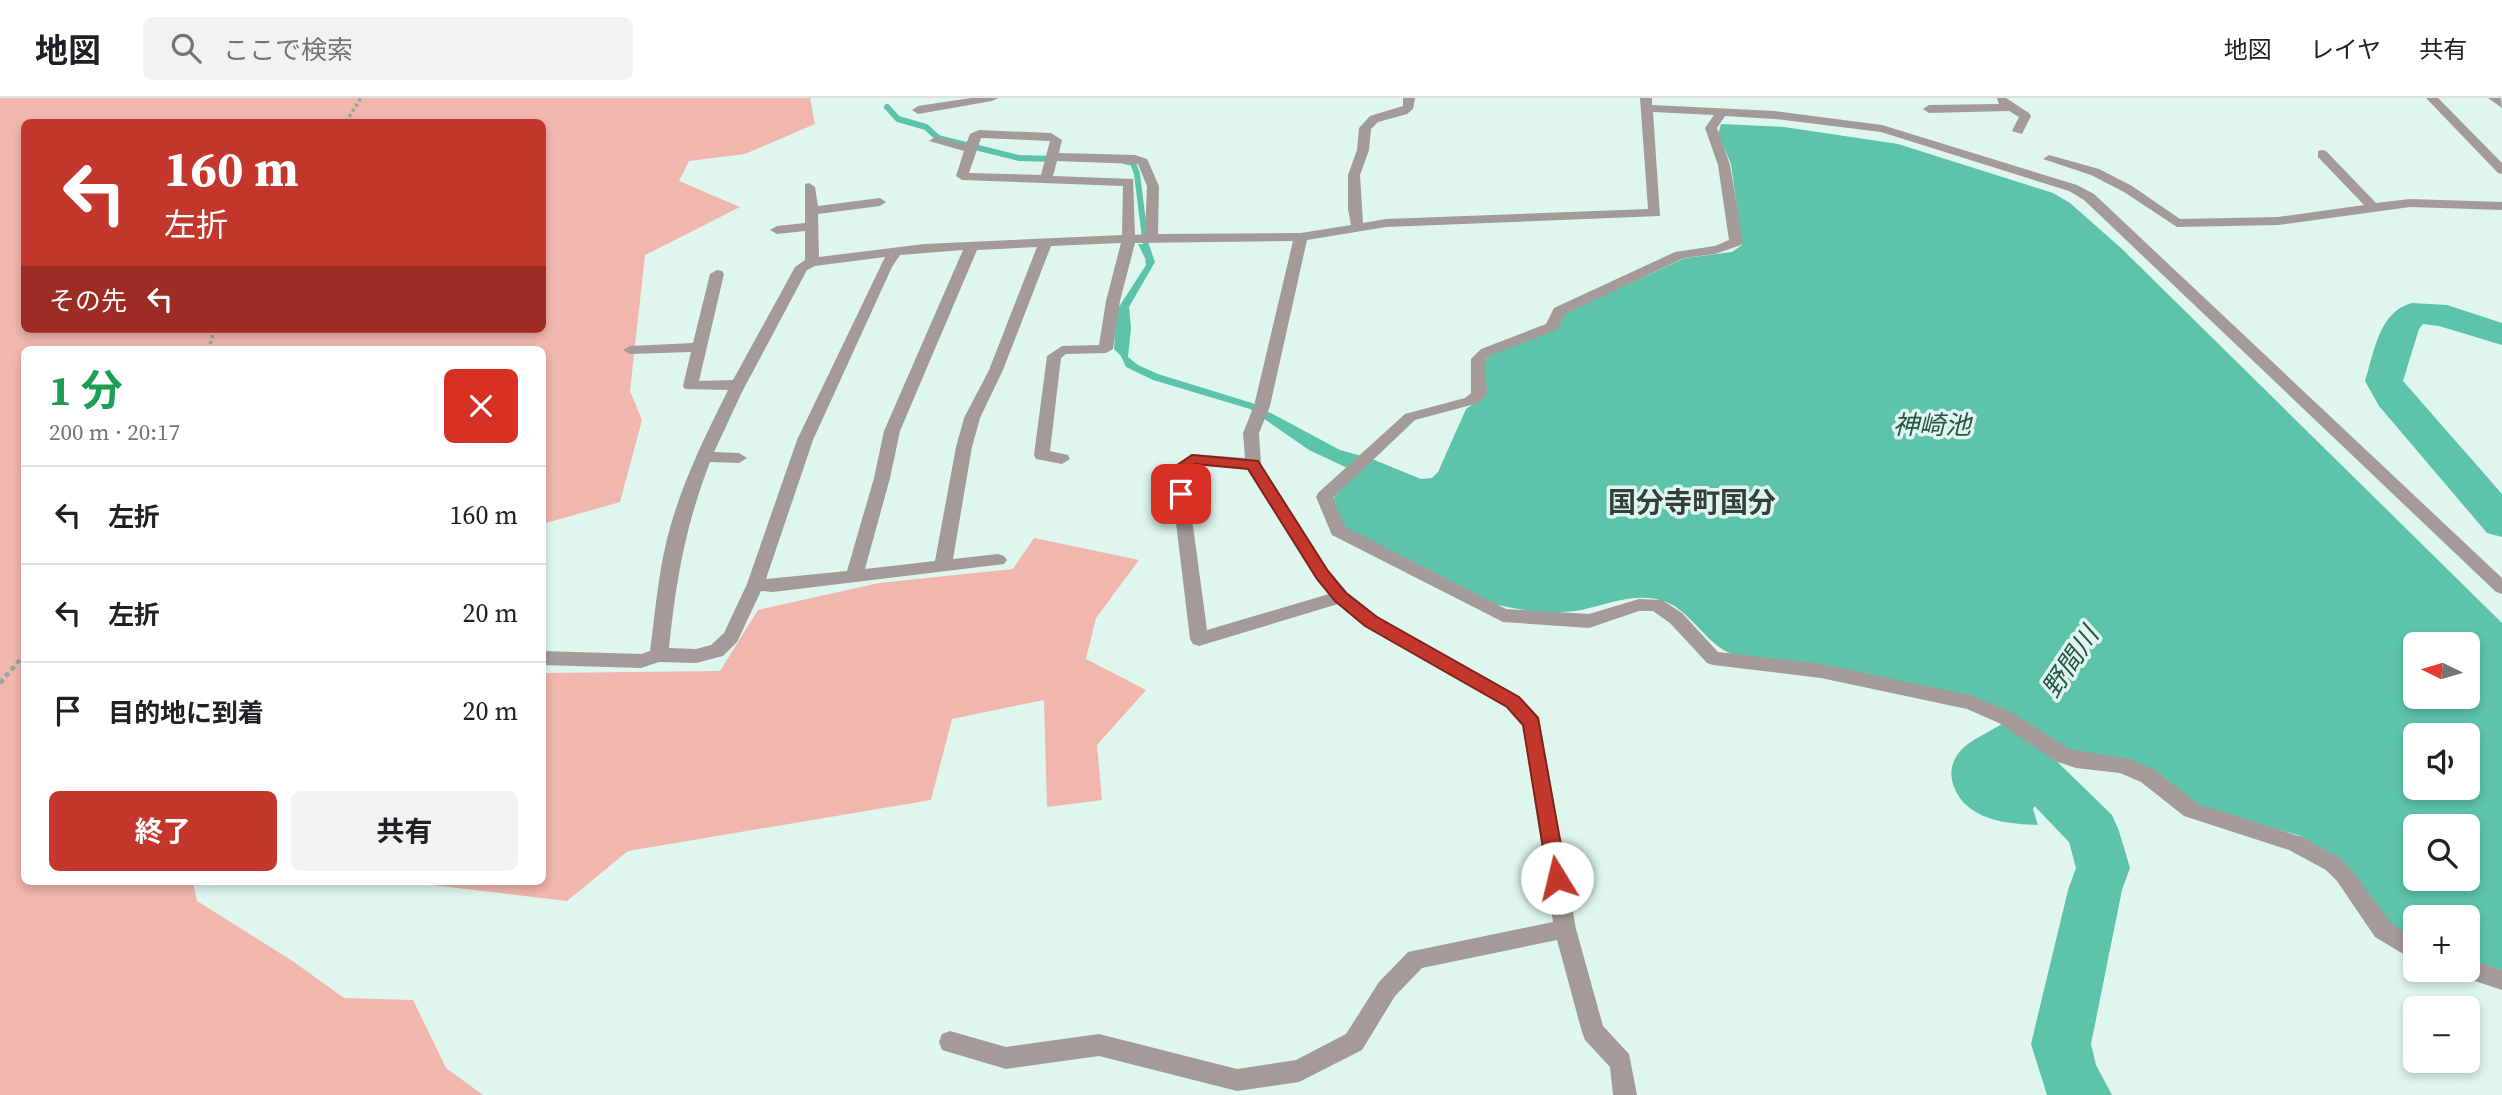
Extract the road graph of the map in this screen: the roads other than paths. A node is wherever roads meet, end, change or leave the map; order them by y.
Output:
1 (992, 98) edge
2 (1409, 98) edge
3 (1998, 98) edge
4 (2026, 98) edge
5 (2432, 98) edge
6 (2494, 98) edge
7 (1647, 103) edge
8 (2502, 105) edge
9 (2011, 107) junction
10 (1929, 109) dead end
11 (918, 110) dead end
12 (1721, 113) junction
13 (2025, 116) junction
14 (2018, 131) dead end
15 (935, 141) dead end
16 (969, 148) junction
17 (2322, 154) dead end
18 (1052, 157) junction
19 (2049, 159) dead end
20 (2502, 170) edge
21 (1046, 179) junction
22 (809, 187) dead end
23 (880, 202) dead end
24 (2502, 206) edge
25 (2373, 207) junction
26 (812, 211) junction
27 (811, 226) junction
28 (1358, 229) junction
29 (777, 230) dead end
30 (1301, 237) junction
31 (1141, 239) junction
32 (1045, 244) junction
33 (971, 247) junction
34 (895, 252) junction
35 (812, 262) junction
36 (717, 274) dead end
37 (698, 347) junction
38 (630, 350) dead end
39 (736, 384) junction
40 (704, 457) junction
41 (739, 458) dead end
42 (1062, 459) dead end
43 (1253, 464) junction
44 (998, 560) dead end
45 (943, 567) junction
46 (854, 576) junction
47 (756, 584) junction
48 (2502, 588) edge
49 (1341, 597) junction
50 (659, 655) junction
51 (546, 658) edge
52 (1565, 929) junction
53 (2403, 943) edge
54 (2480, 973) edge
55 (2502, 980) edge
56 (950, 1042) dead end
57 (1625, 1095) edge

1 - 11 street
2 - 28 street
3 - 9 street
4 - 13 street
5 - 20 street
6 - 8 street
7 - 12 street
7 - 28 street
9 - 10 street
9 - 13 street
12 - 48 street
12 - 53 street
13 - 14 street
15 - 16 street
16 - 18 street
16 - 21 street
17 - 25 street
18 - 21 street
18 - 31 street
19 - 25 street
21 - 31 street
22 - 26 street
23 - 26 street
24 - 25 street
26 - 27 street
27 - 29 street
27 - 35 street
28 - 30 street
30 - 31 street
30 - 43 street
31 - 32 street
31 - 42 street
32 - 33 street
32 - 45 street
33 - 34 street
33 - 46 street
34 - 35 street
34 - 47 street
35 - 39 street
36 - 37 street
37 - 38 street
37 - 39 street
39 - 40 street
40 - 41 street
40 - 50 street
43 - 49 street
43 - 49 street
44 - 45 street
45 - 46 street
46 - 47 street
47 - 50 street
49 - 52 street
50 - 51 street
52 - 56 street
52 - 57 street
54 - 55 street

